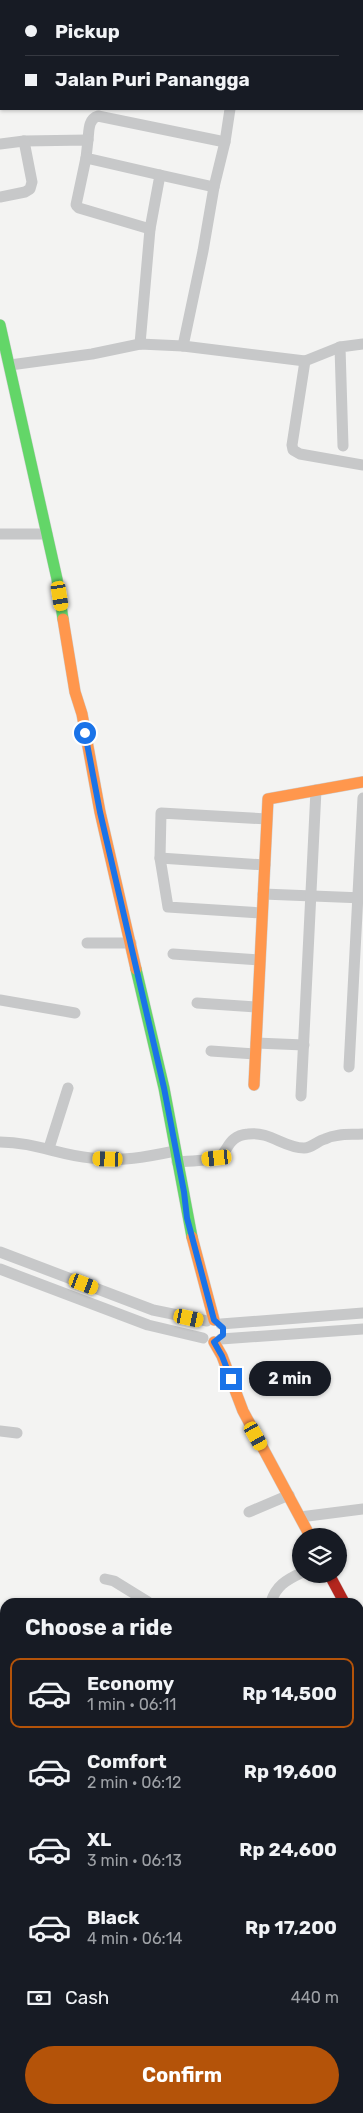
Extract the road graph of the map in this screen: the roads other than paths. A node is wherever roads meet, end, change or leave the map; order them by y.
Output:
1 (230, 110) edge
2 (88, 140) junction
3 (24, 141) junction
4 (225, 142) junction
5 (0, 144) edge
6 (86, 158) junction
7 (160, 175) junction
8 (214, 187) junction
9 (0, 197) edge
10 (150, 229) junction
11 (0, 325) edge
12 (140, 344) junction
13 (363, 344) edge
14 (183, 346) junction
15 (340, 347) junction
16 (305, 361) junction
17 (10, 365) junction
18 (343, 446) dead end
19 (363, 465) edge
20 (0, 534) edge
21 (47, 534) junction
22 (363, 782) edge
23 (316, 790) junction
24 (363, 798) edge
25 (267, 819) junction
26 (160, 858) junction
27 (265, 865) junction
28 (361, 871) edge
29 (263, 894) junction
30 (311, 896) junction
31 (360, 898) edge
32 (262, 913) junction
33 (87, 943) dead end
34 (132, 943) junction
35 (173, 954) dead end
36 (260, 960) junction
37 (0, 1000) edge
38 (198, 1003) dead end
39 (257, 1007) junction
40 (75, 1014) dead end
41 (304, 1045) junction
42 (255, 1048) junction
43 (211, 1051) dead end
44 (349, 1067) dead end
45 (254, 1085) dead end
46 (68, 1088) dead end
47 (301, 1096) dead end
48 (363, 1134) edge
49 (0, 1142) edge
50 (49, 1148) junction
51 (176, 1156) junction
52 (0, 1252) edge
53 (15, 1258) junction
54 (4, 1270) edge
55 (363, 1313) edge
56 (214, 1322) junction
57 (363, 1329) edge
58 (213, 1340) junction
59 (0, 1431) edge
60 (16, 1433) dead end
61 (289, 1495) junction
62 (363, 1509) edge
63 (249, 1512) dead end
64 (300, 1517) junction
65 (306, 1528) edge
66 (292, 1577) edge
67 (105, 1579) dead end
68 (333, 1583) edge
69 (142, 1598) edge
70 (273, 1598) edge
71 (342, 1598) edge

1 - 4 street
2 - 3 street
2 - 4 street
2 - 6 street
3 - 5 street
3 - 9 street
4 - 8 street
6 - 7 street
6 - 10 street
7 - 8 street
7 - 10 street
8 - 14 street
10 - 12 street
11 - 17 street
12 - 14 street
12 - 17 street
13 - 15 street
14 - 16 street
15 - 16 street
15 - 18 street
16 - 19 street
17 - 21 street
20 - 21 street
21 - 34 street
22 - 23 street
23 - 25 street
23 - 30 street
24 - 28 street
25 - 26 street
25 - 27 street
26 - 27 street
26 - 32 street
27 - 29 street
28 - 31 street
29 - 30 street
29 - 32 street
30 - 31 street
30 - 41 street
31 - 44 street
32 - 36 street
33 - 34 street
34 - 51 street
35 - 36 street
36 - 39 street
37 - 40 street
38 - 39 street
39 - 42 street
41 - 42 street
41 - 47 street
42 - 43 street
42 - 45 street
46 - 50 street
48 - 51 street
49 - 50 street
50 - 51 street
51 - 56 street
52 - 53 street
53 - 54 street
53 - 56 street
54 - 58 street
55 - 56 street
56 - 58 street
56 - 58 street
57 - 58 street
58 - 61 street
59 - 60 street
61 - 63 street
61 - 64 street
62 - 64 street
64 - 65 street
66 - 70 street
67 - 69 street
68 - 71 street

